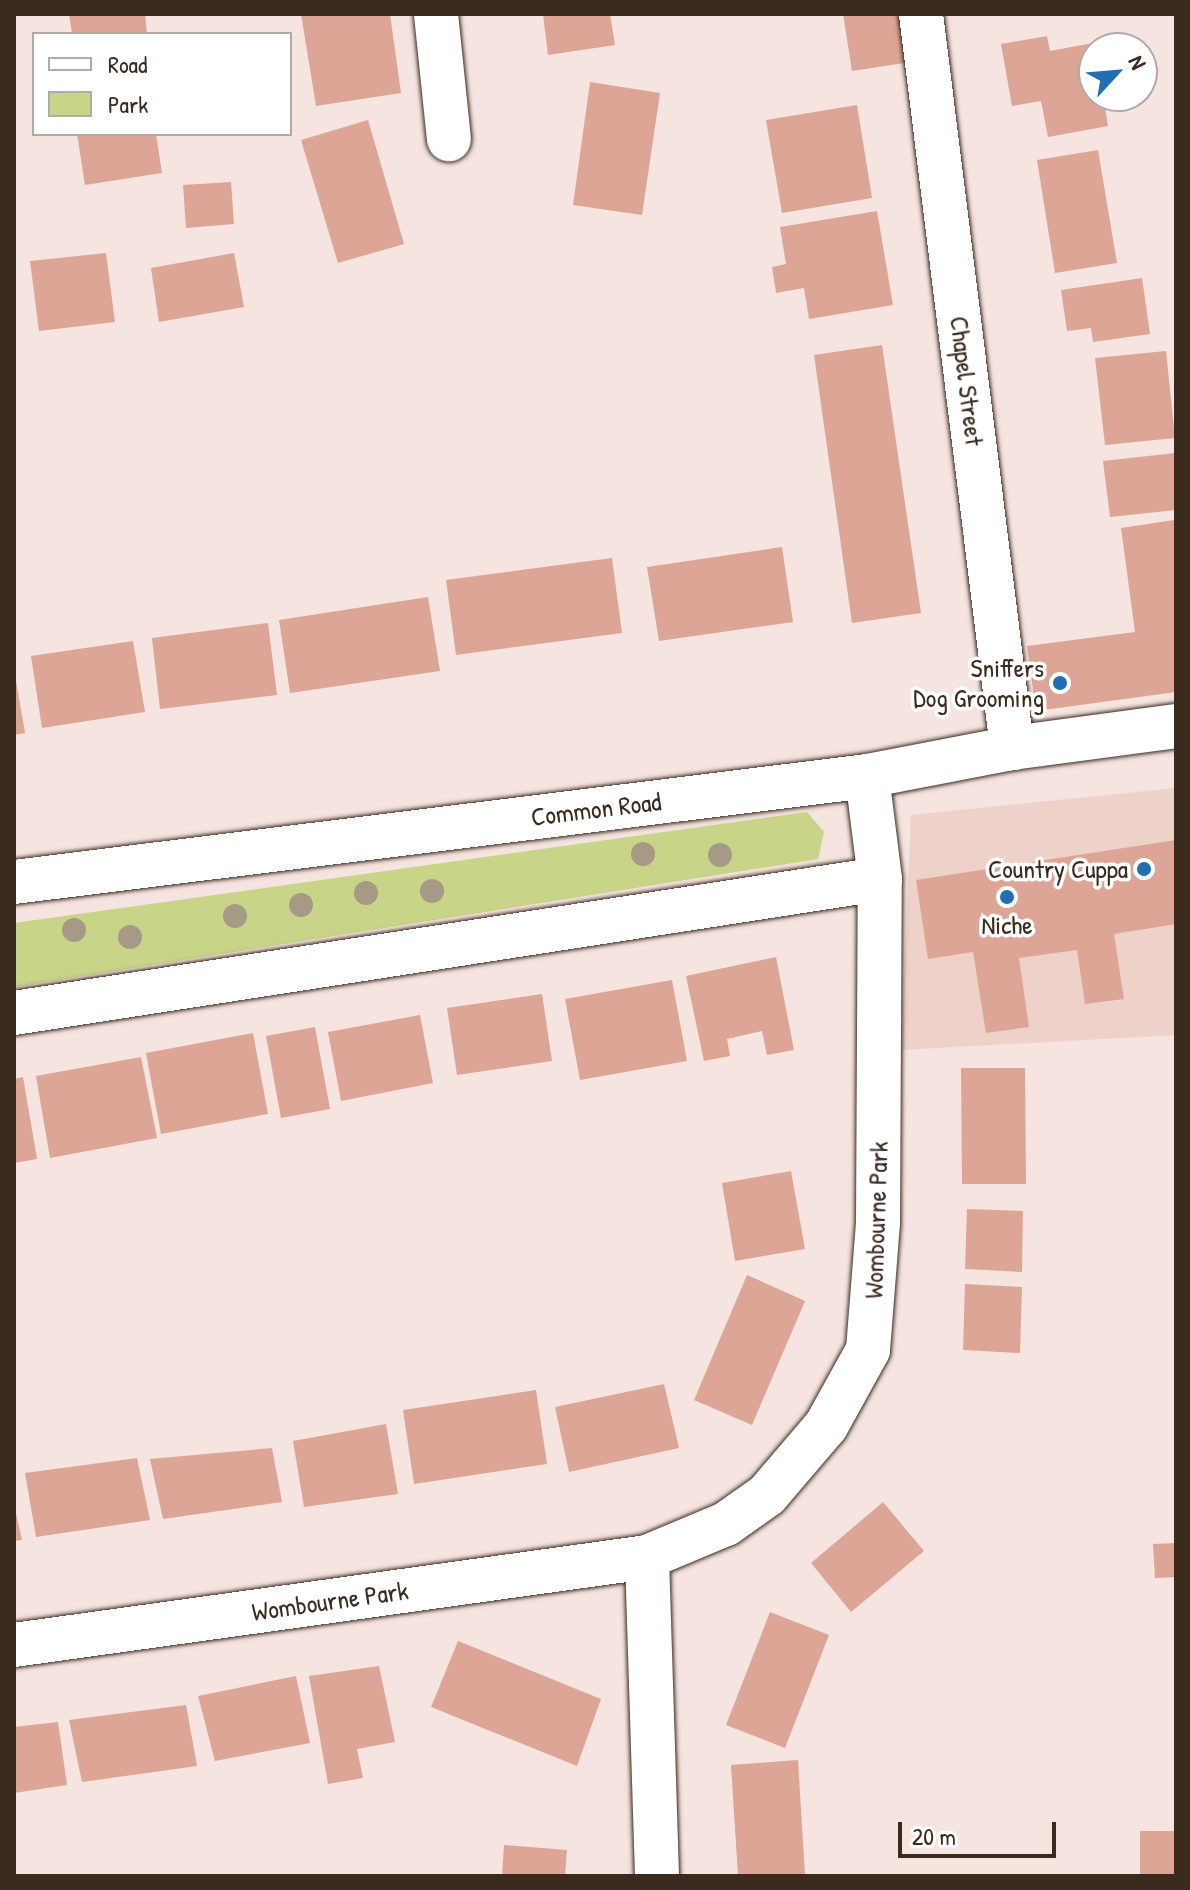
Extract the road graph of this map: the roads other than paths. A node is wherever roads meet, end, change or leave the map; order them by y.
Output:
1 (436, 14) edge
2 (921, 14) edge
3 (449, 139) dead end
4 (1176, 726) edge
5 (1012, 748) junction
6 (867, 776) junction
7 (880, 879) junction
8 (14, 882) edge
9 (14, 1013) edge
10 (647, 1557) junction
11 (14, 1645) edge
12 (657, 1876) edge

1 - 3 street
2 - 5 street, Chapel Street
4 - 5 street, Common Road
5 - 6 street, Common Road
6 - 7 street, Wombourne Park
6 - 8 street, Common Road
7 - 9 street
7 - 10 street, Wombourne Park
10 - 11 street, Wombourne Park
10 - 12 street

